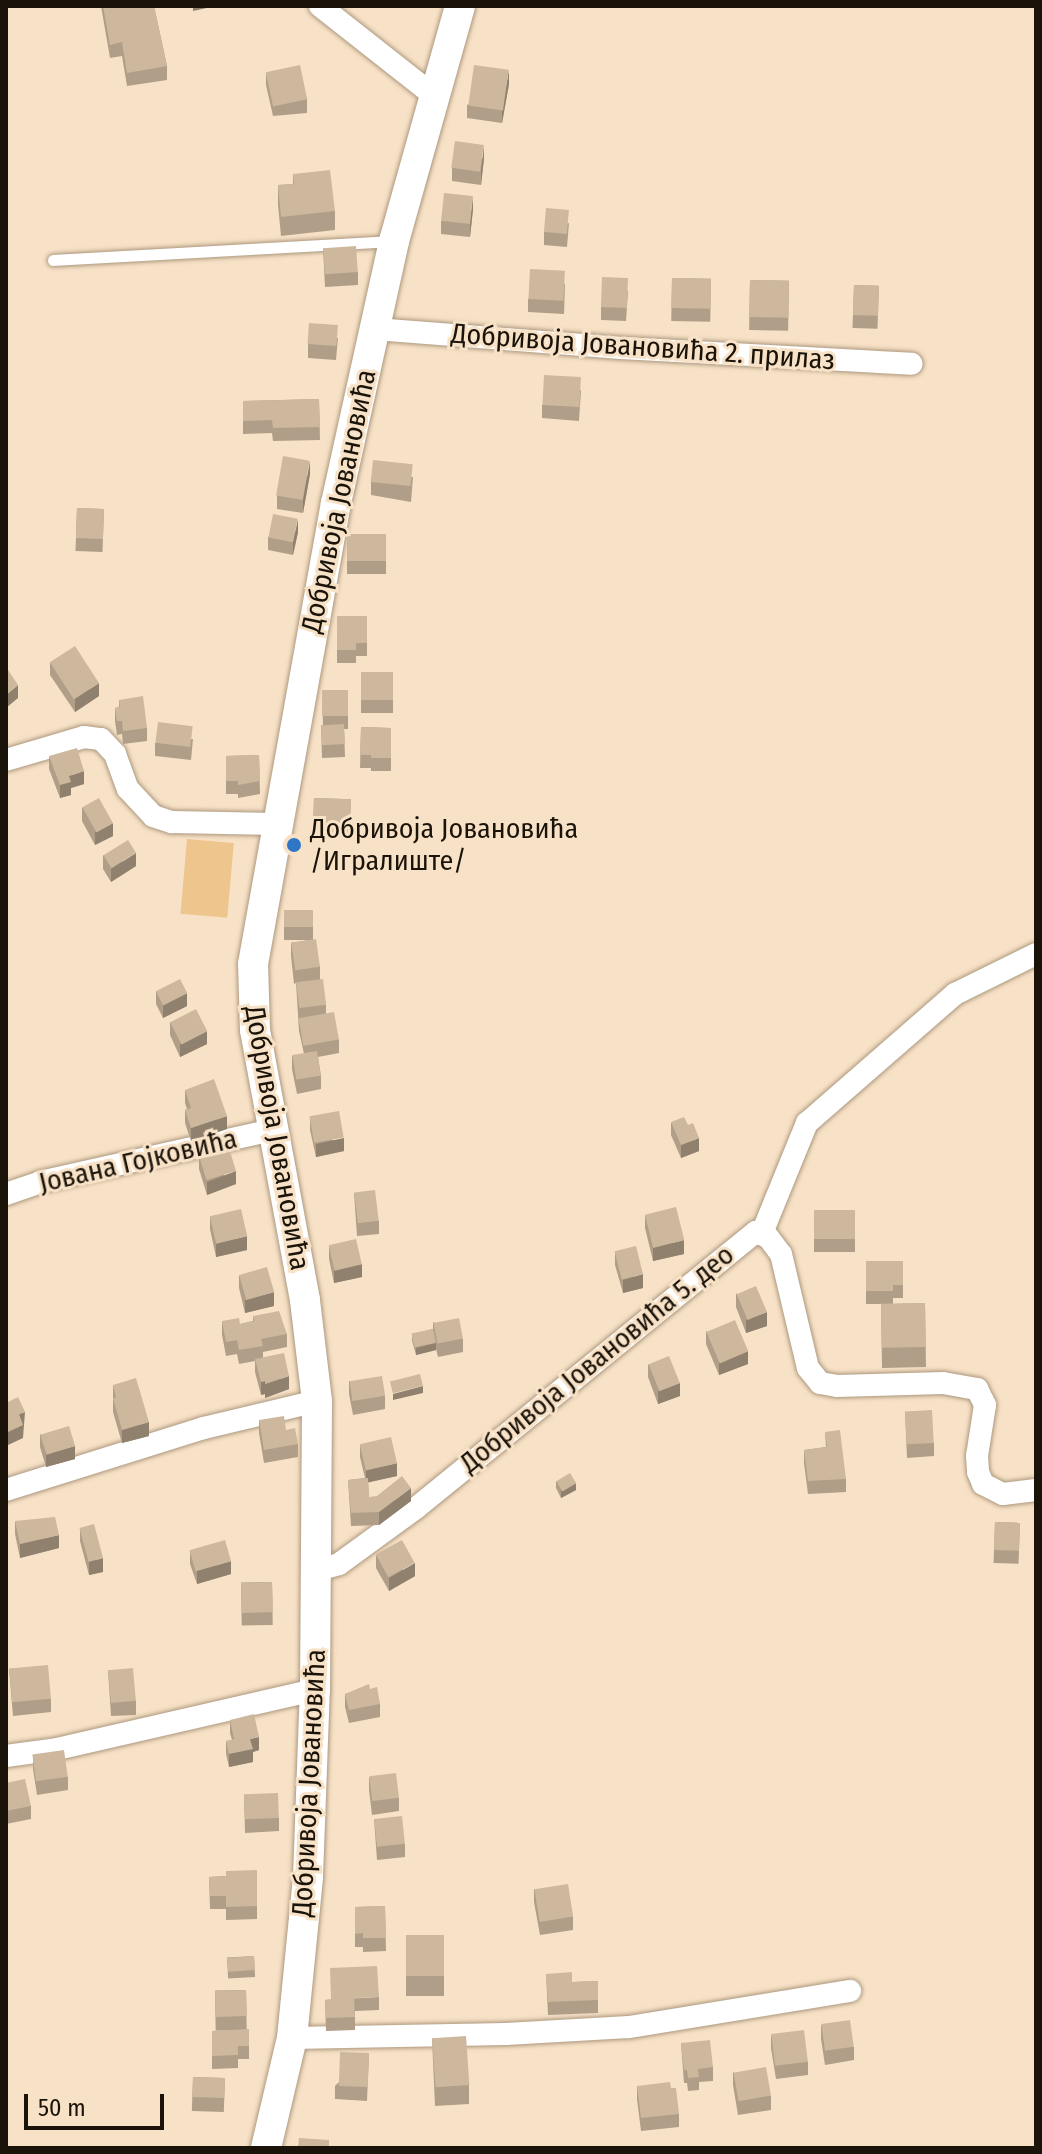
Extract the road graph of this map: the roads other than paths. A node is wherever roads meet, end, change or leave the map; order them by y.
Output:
1 (320, 6) edge
2 (460, 6) edge
3 (432, 94) junction
4 (394, 241) junction
5 (53, 260) dead end
6 (375, 329) junction
7 (912, 364) dead end
8 (6, 760) edge
9 (277, 824) junction
10 (1036, 954) edge
11 (272, 1130) junction
12 (6, 1194) edge
13 (762, 1233) junction
14 (317, 1401) junction
15 (6, 1490) edge
16 (1036, 1490) edge
17 (317, 1570) junction
18 (315, 1690) junction
19 (6, 1756) edge
20 (850, 1991) dead end
21 (292, 2038) junction
22 (266, 2148) edge

1 - 3 street
2 - 3 street, Добривоја Јовановића
3 - 4 street, Добривоја Јовановића
4 - 5 lane
4 - 6 street, Добривоја Јовановића
6 - 7 street, Добривоја Јовановића 2. прилаз
6 - 9 street, Добривоја Јовановића
8 - 9 street
9 - 11 street, Добривоја Јовановића
10 - 13 street
11 - 12 street, Јована Гојковића
11 - 14 street, Добривоја Јовановића
13 - 16 street, Добривоја Јовановића 5. део
13 - 17 street, Добривоја Јовановића 5. део
14 - 15 street
14 - 17 street, Добривоја Јовановића
17 - 18 street, Добривоја Јовановића
18 - 19 street
18 - 21 street, Добривоја Јовановића
20 - 21 street
21 - 22 street, Добривоја Јовановића

